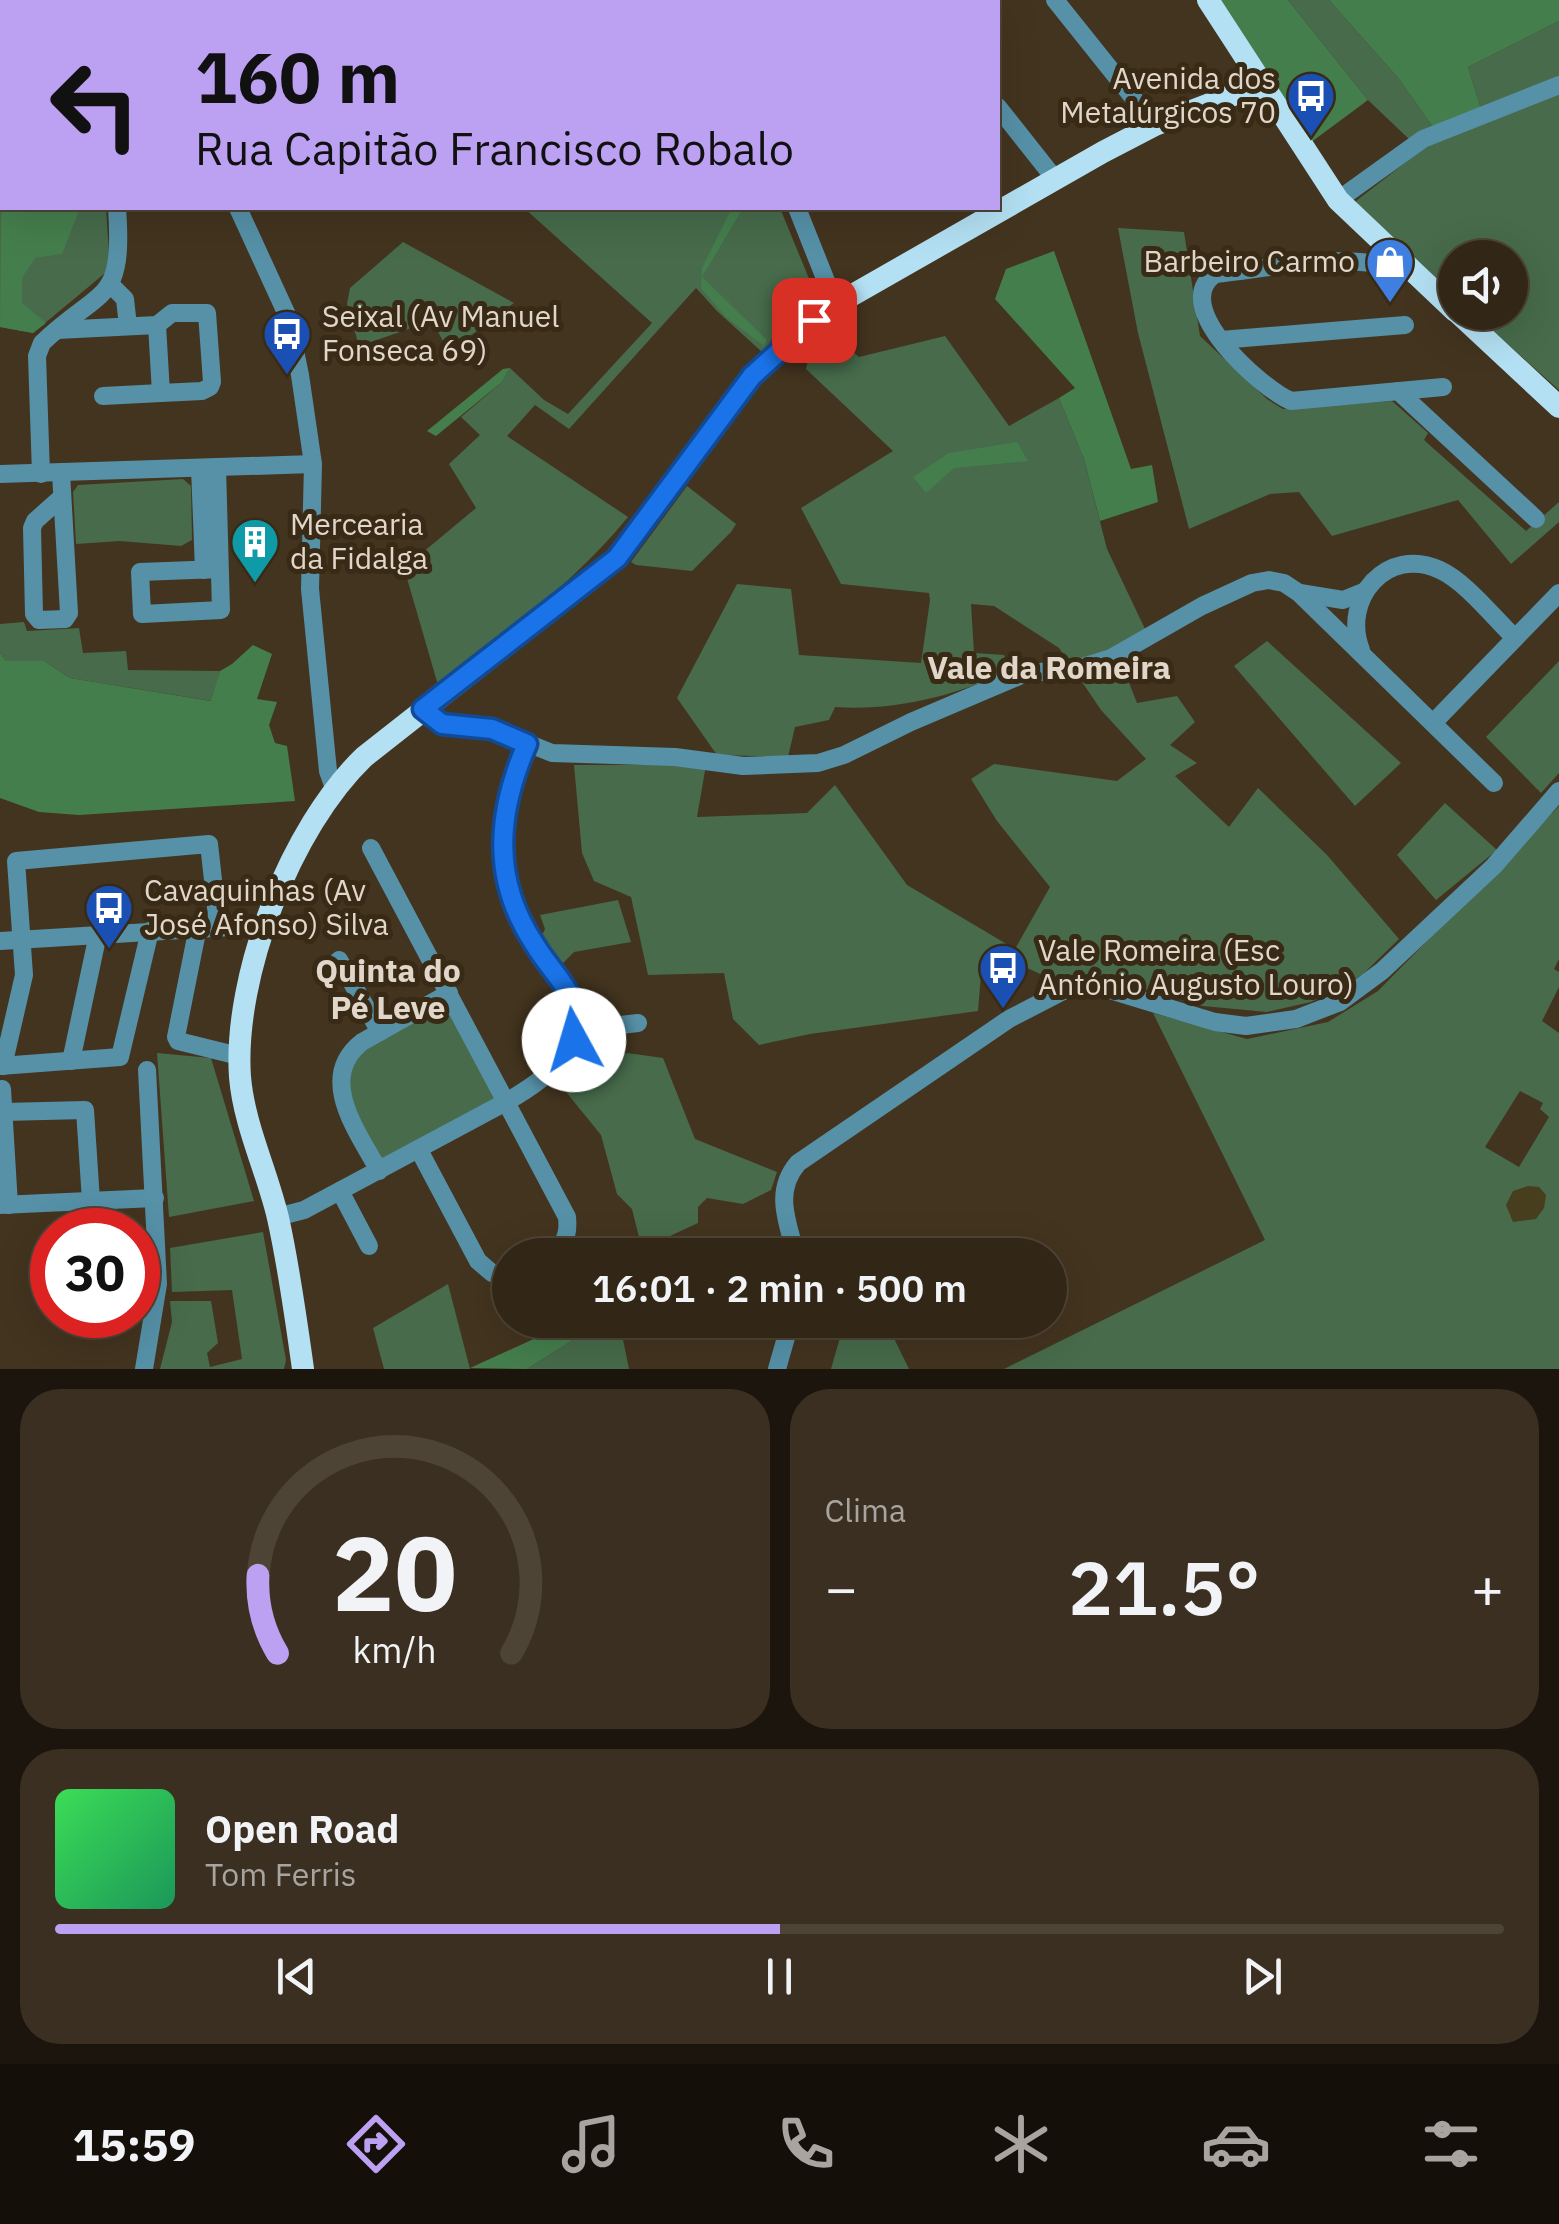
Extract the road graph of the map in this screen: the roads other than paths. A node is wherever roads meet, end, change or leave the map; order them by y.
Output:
1 (1055, 0) edge
2 (1208, 0) edge
3 (1262, 84) junction
4 (1559, 85) edge
5 (1000, 110) edge
6 (1155, 125) junction
7 (1054, 180) junction
8 (1338, 200) junction
9 (117, 210) edge
10 (239, 210) edge
11 (798, 210) edge
12 (1386, 247) junction
13 (1352, 260) junction
14 (1419, 278) junction
15 (111, 285) junction
16 (1438, 295) edge
17 (836, 306) junction
18 (157, 325) junction
19 (1405, 325) dead end
20 (128, 326) junction
21 (58, 330) junction
22 (1476, 330) edge
23 (1221, 340) junction
24 (1443, 387) dead end
25 (1398, 391) junction
26 (161, 393) junction
27 (103, 396) dead end
28 (1559, 407) edge
29 (312, 464) junction
30 (209, 468) junction
31 (0, 474) edge
32 (42, 474) junction
33 (61, 474) junction
34 (62, 497) junction
35 (1536, 519) dead end
36 (212, 570) junction
37 (1364, 592) junction
38 (1300, 593) junction
39 (1559, 593) edge
40 (1515, 638) junction
41 (1361, 650) junction
42 (423, 709) junction
43 (1434, 722) junction
44 (527, 744) junction
45 (1494, 783) dead end
46 (334, 788) junction
47 (1559, 791) edge
48 (371, 848) dead end
49 (266, 924) junction
50 (218, 926) junction
51 (198, 927) junction
52 (150, 930) junction
53 (98, 934) junction
54 (22, 940) junction
55 (0, 941) edge
56 (339, 960) dead end
57 (448, 994) junction
58 (638, 1023) dead end
59 (576, 1030) junction
60 (380, 1032) junction
61 (239, 1056) junction
62 (71, 1061) junction
63 (2, 1066) edge
64 (147, 1070) dead end
65 (2, 1089) edge
66 (506, 1102) junction
67 (3, 1112) junction
68 (419, 1150) junction
69 (379, 1171) junction
70 (340, 1192) junction
71 (154, 1198) junction
72 (91, 1200) junction
73 (4, 1205) edge
74 (278, 1216) junction
75 (566, 1238) edge
76 (792, 1238) edge
77 (368, 1246) dead end
78 (492, 1273) edge
79 (786, 1338) edge
80 (144, 1369) edge
81 (303, 1369) edge
82 (777, 1369) edge

1 - 6 street
2 - 3 main road
3 - 6 main road
3 - 8 main road
4 - 8 street
5 - 7 street
6 - 7 main road
7 - 17 main road
8 - 12 main road
9 - 15 street
10 - 29 street
11 - 17 street
12 - 13 street
12 - 14 main road
13 - 14 street
13 - 23 street
14 - 16 main road
15 - 20 street
15 - 21 street
17 - 42 main road
18 - 20 street
18 - 26 street
18 - 26 street
19 - 23 street
20 - 21 street
21 - 32 street
22 - 28 main road
23 - 25 street
24 - 25 street
25 - 35 street
26 - 27 street
29 - 30 street
29 - 46 street
30 - 33 street
30 - 36 street
31 - 32 street
32 - 33 street
33 - 34 street
34 - 34 street
36 - 36 street
37 - 38 street
37 - 40 street
37 - 41 street
38 - 41 street
38 - 44 street
39 - 40 street
40 - 43 street
41 - 43 street
42 - 44 street
42 - 46 main road
43 - 45 street
44 - 59 street
46 - 49 main road
47 - 76 street
48 - 57 street
49 - 50 street
49 - 61 main road
50 - 51 street
50 - 54 street
51 - 52 street
51 - 61 street
52 - 53 street
52 - 62 street
53 - 54 street
53 - 62 street
54 - 55 street
54 - 63 street
56 - 60 street
57 - 60 street
57 - 66 street
58 - 59 street
59 - 66 street
60 - 69 street
61 - 74 main road
62 - 63 street
64 - 71 street
65 - 67 street
66 - 68 street
66 - 75 street
67 - 72 street
67 - 73 street
68 - 69 street
68 - 78 street
69 - 70 street
70 - 74 street
70 - 77 street
71 - 72 street
71 - 80 street
72 - 73 street
74 - 81 main road
79 - 82 street

